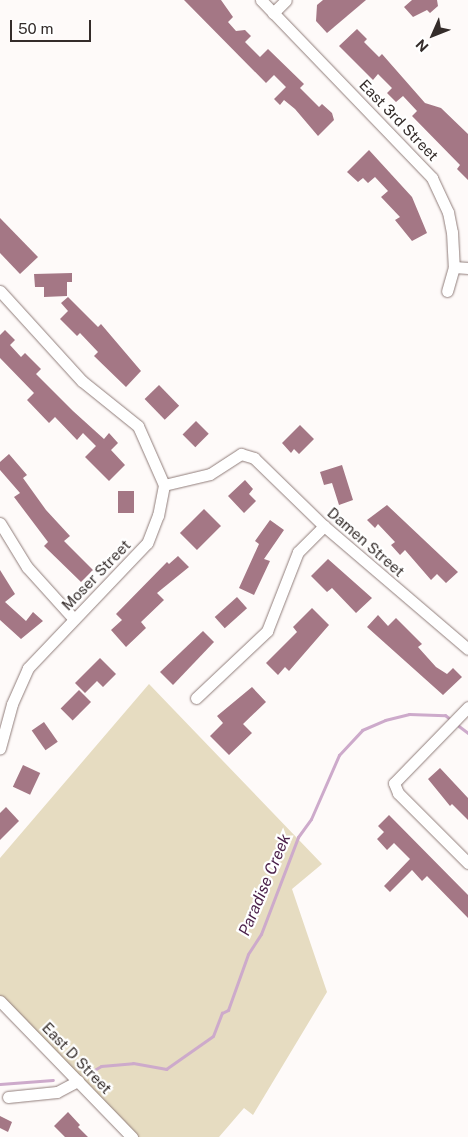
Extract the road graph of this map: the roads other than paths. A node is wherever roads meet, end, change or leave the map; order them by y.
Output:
1 (261, 0) edge
2 (286, 0) edge
3 (273, 13) junction
4 (454, 267) junction
5 (468, 268) edge
6 (0, 291) edge
7 (447, 291) dead end
8 (164, 485) junction
9 (0, 523) edge
10 (324, 526) junction
11 (74, 619) junction
12 (468, 649) edge
13 (196, 698) dead end
14 (464, 710) edge
15 (0, 748) edge
16 (468, 863) edge
17 (0, 1000) edge
18 (78, 1081) junction
19 (8, 1097) dead end
20 (130, 1136) edge

1 - 3 street, East 3rd Street
2 - 3 street
3 - 4 street, East 3rd Street
4 - 5 street
4 - 7 street, East 3rd Street
6 - 8 street
8 - 10 street, Damen Street
8 - 11 street, Moser Street
9 - 11 street
10 - 12 street, Damen Street
10 - 13 street
11 - 15 street, Moser Street
14 - 16 street
17 - 18 street, East D Street
18 - 19 street
18 - 20 street, East D Street

